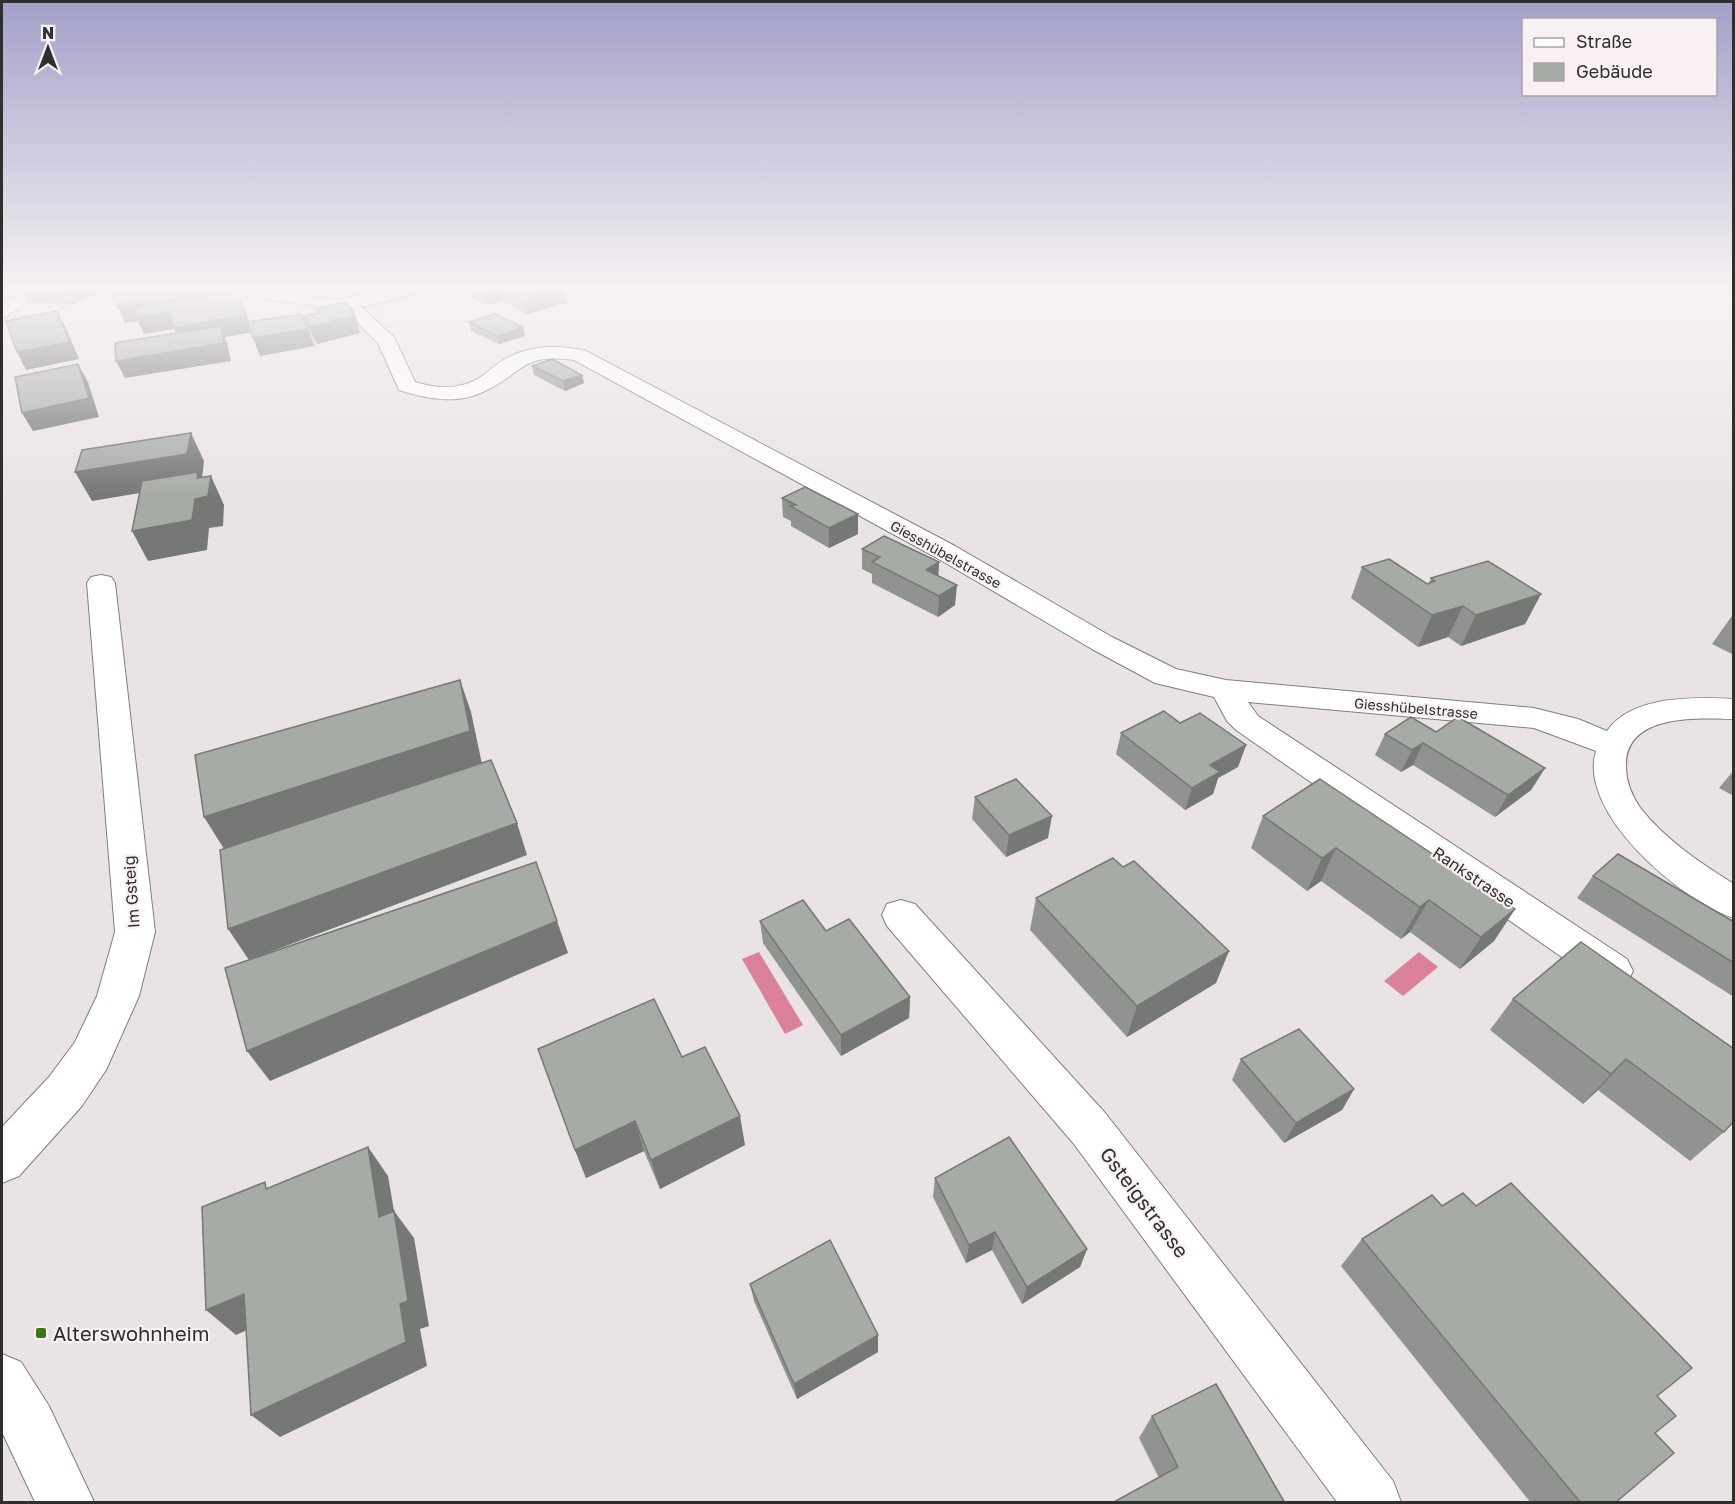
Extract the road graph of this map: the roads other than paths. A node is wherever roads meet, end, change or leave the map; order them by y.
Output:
1 (394, 357) edge
2 (527, 357) edge
3 (583, 357) edge
4 (101, 583) dead end
5 (1226, 690) junction
6 (1734, 709) edge
7 (1612, 745) junction
8 (1734, 903) edge
9 (901, 915) dead end
10 (1644, 992) edge
11 (2, 1160) edge
12 (2, 1381) edge
13 (65, 1503) edge
14 (1372, 1503) edge

1 - 2 street, Giesshübelstrasse
3 - 5 street, Giesshübelstrasse
4 - 11 street, Im Gsteig
5 - 7 street, Giesshübelstrasse
5 - 10 street, Rankstrasse
6 - 7 street
7 - 8 street
9 - 14 street, Gsteigstrasse
12 - 13 street

